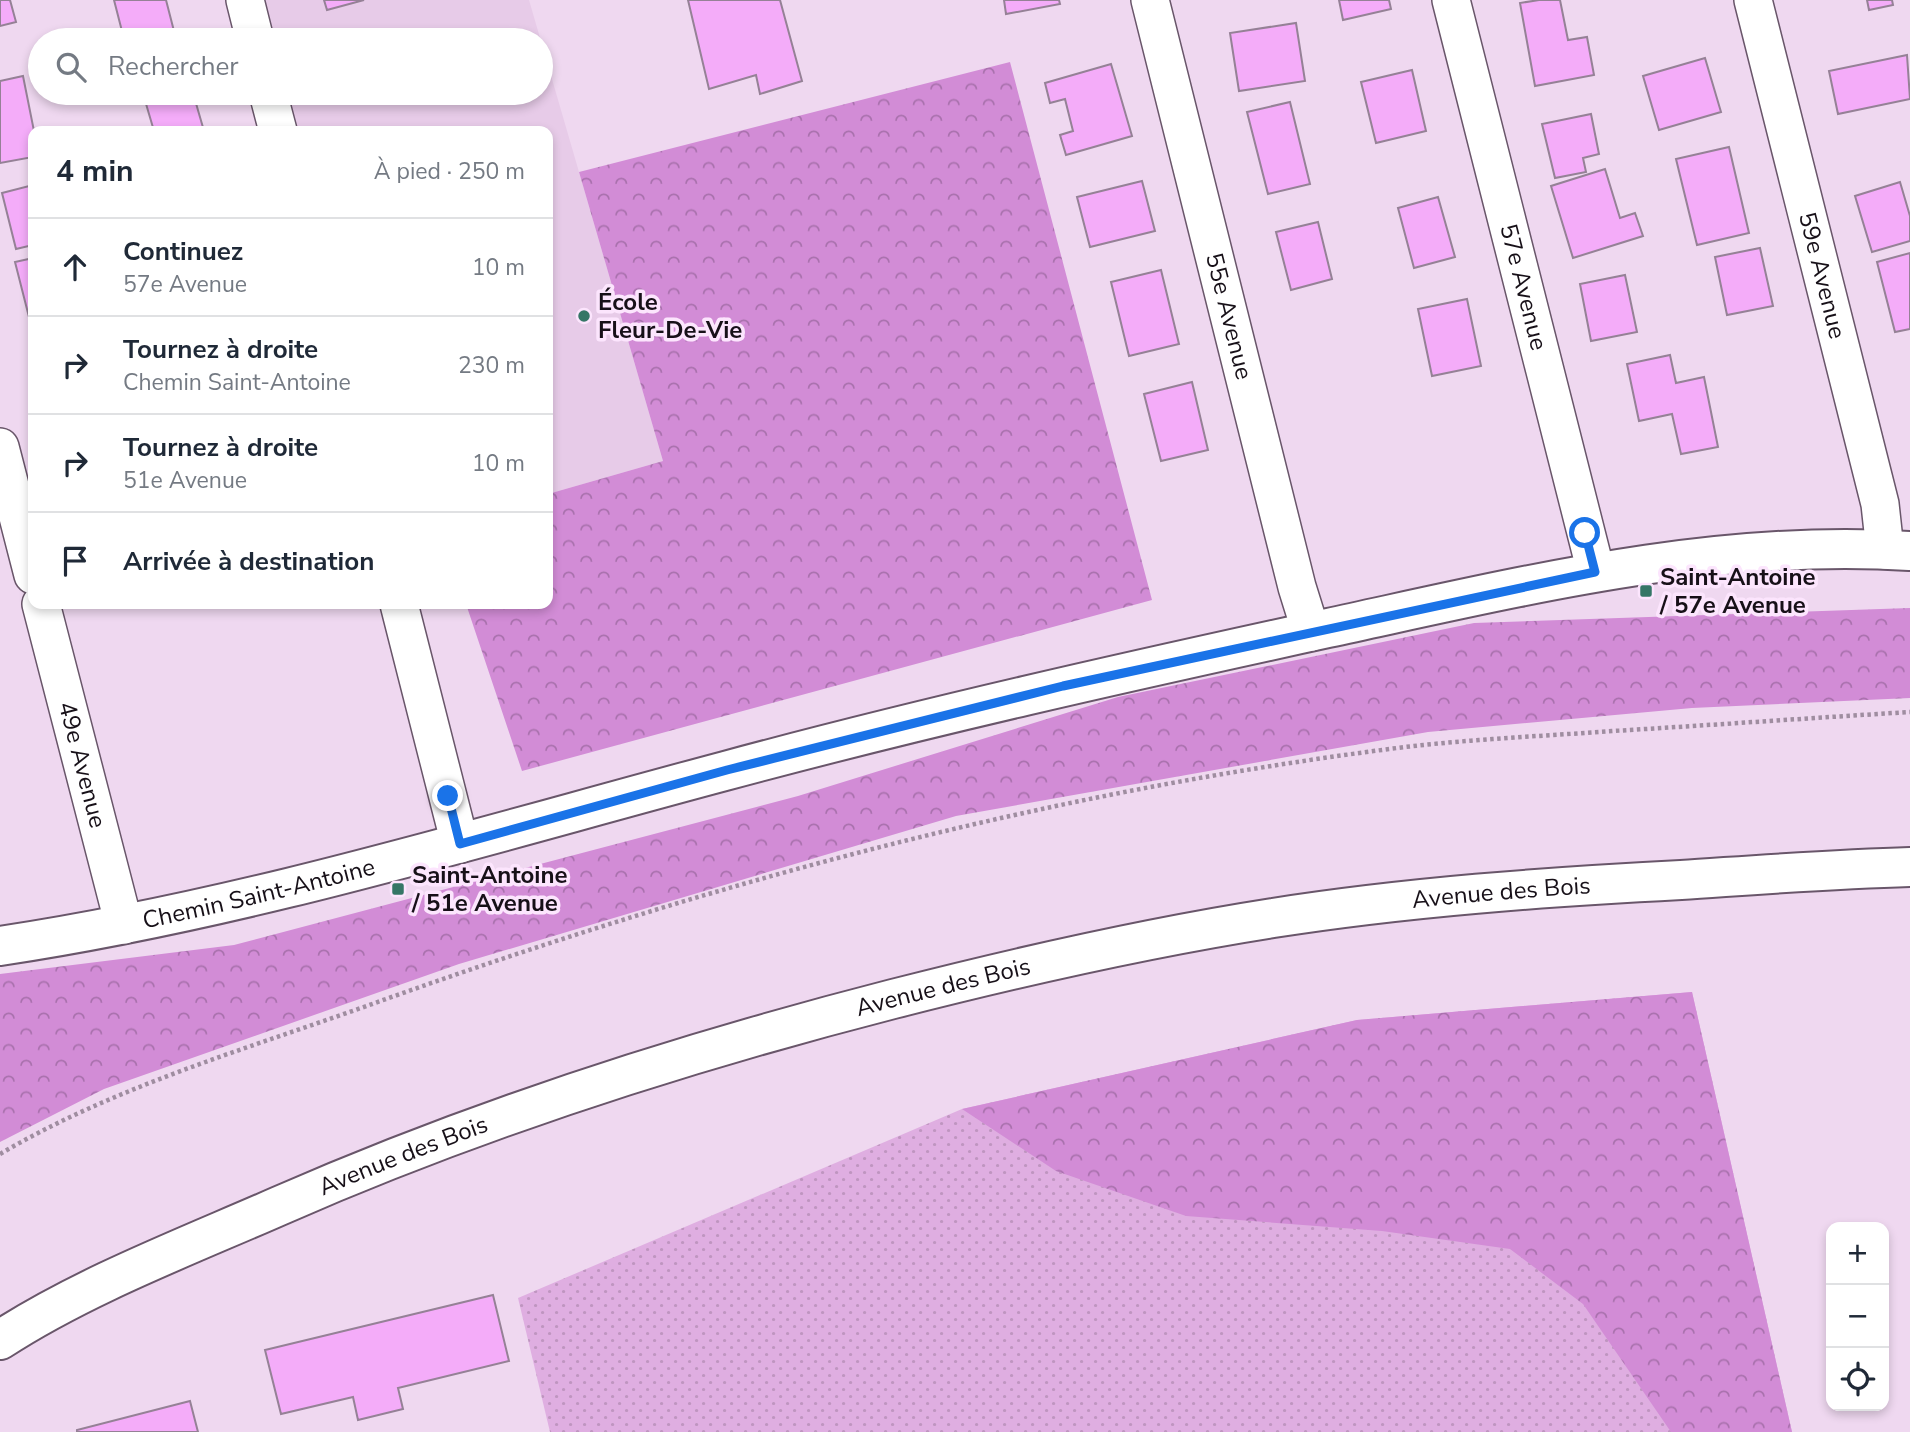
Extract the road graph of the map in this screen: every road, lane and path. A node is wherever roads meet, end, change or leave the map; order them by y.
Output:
1 (245, 0) edge
2 (1150, 0) edge
3 (1451, 0) edge
4 (1753, 0) edge
5 (252, 28) edge
6 (271, 105) edge
7 (277, 126) edge
8 (0, 447) edge
9 (1897, 551) edge
10 (28, 556) edge
11 (1595, 572) junction
12 (42, 609) edge
13 (400, 609) edge
14 (1311, 632) junction
15 (1910, 712) edge
16 (460, 844) junction
17 (1910, 867) edge
18 (124, 925) junction
19 (0, 946) edge
20 (0, 1154) edge
21 (10, 1330) edge

1 - 5 street
2 - 14 street, 55e Avenue
3 - 11 street, 57e Avenue
4 - 9 street, 59e Avenue
6 - 7 street
8 - 10 street
9 - 11 street, Chemin Saint-Antoine
11 - 14 street, Chemin Saint-Antoine
12 - 18 street, 49e Avenue
13 - 16 street
14 - 16 street, Chemin Saint-Antoine
15 - 20 path
16 - 18 street, Chemin Saint-Antoine
17 - 21 street, Avenue des Bois
18 - 19 street, Chemin Saint-Antoine

